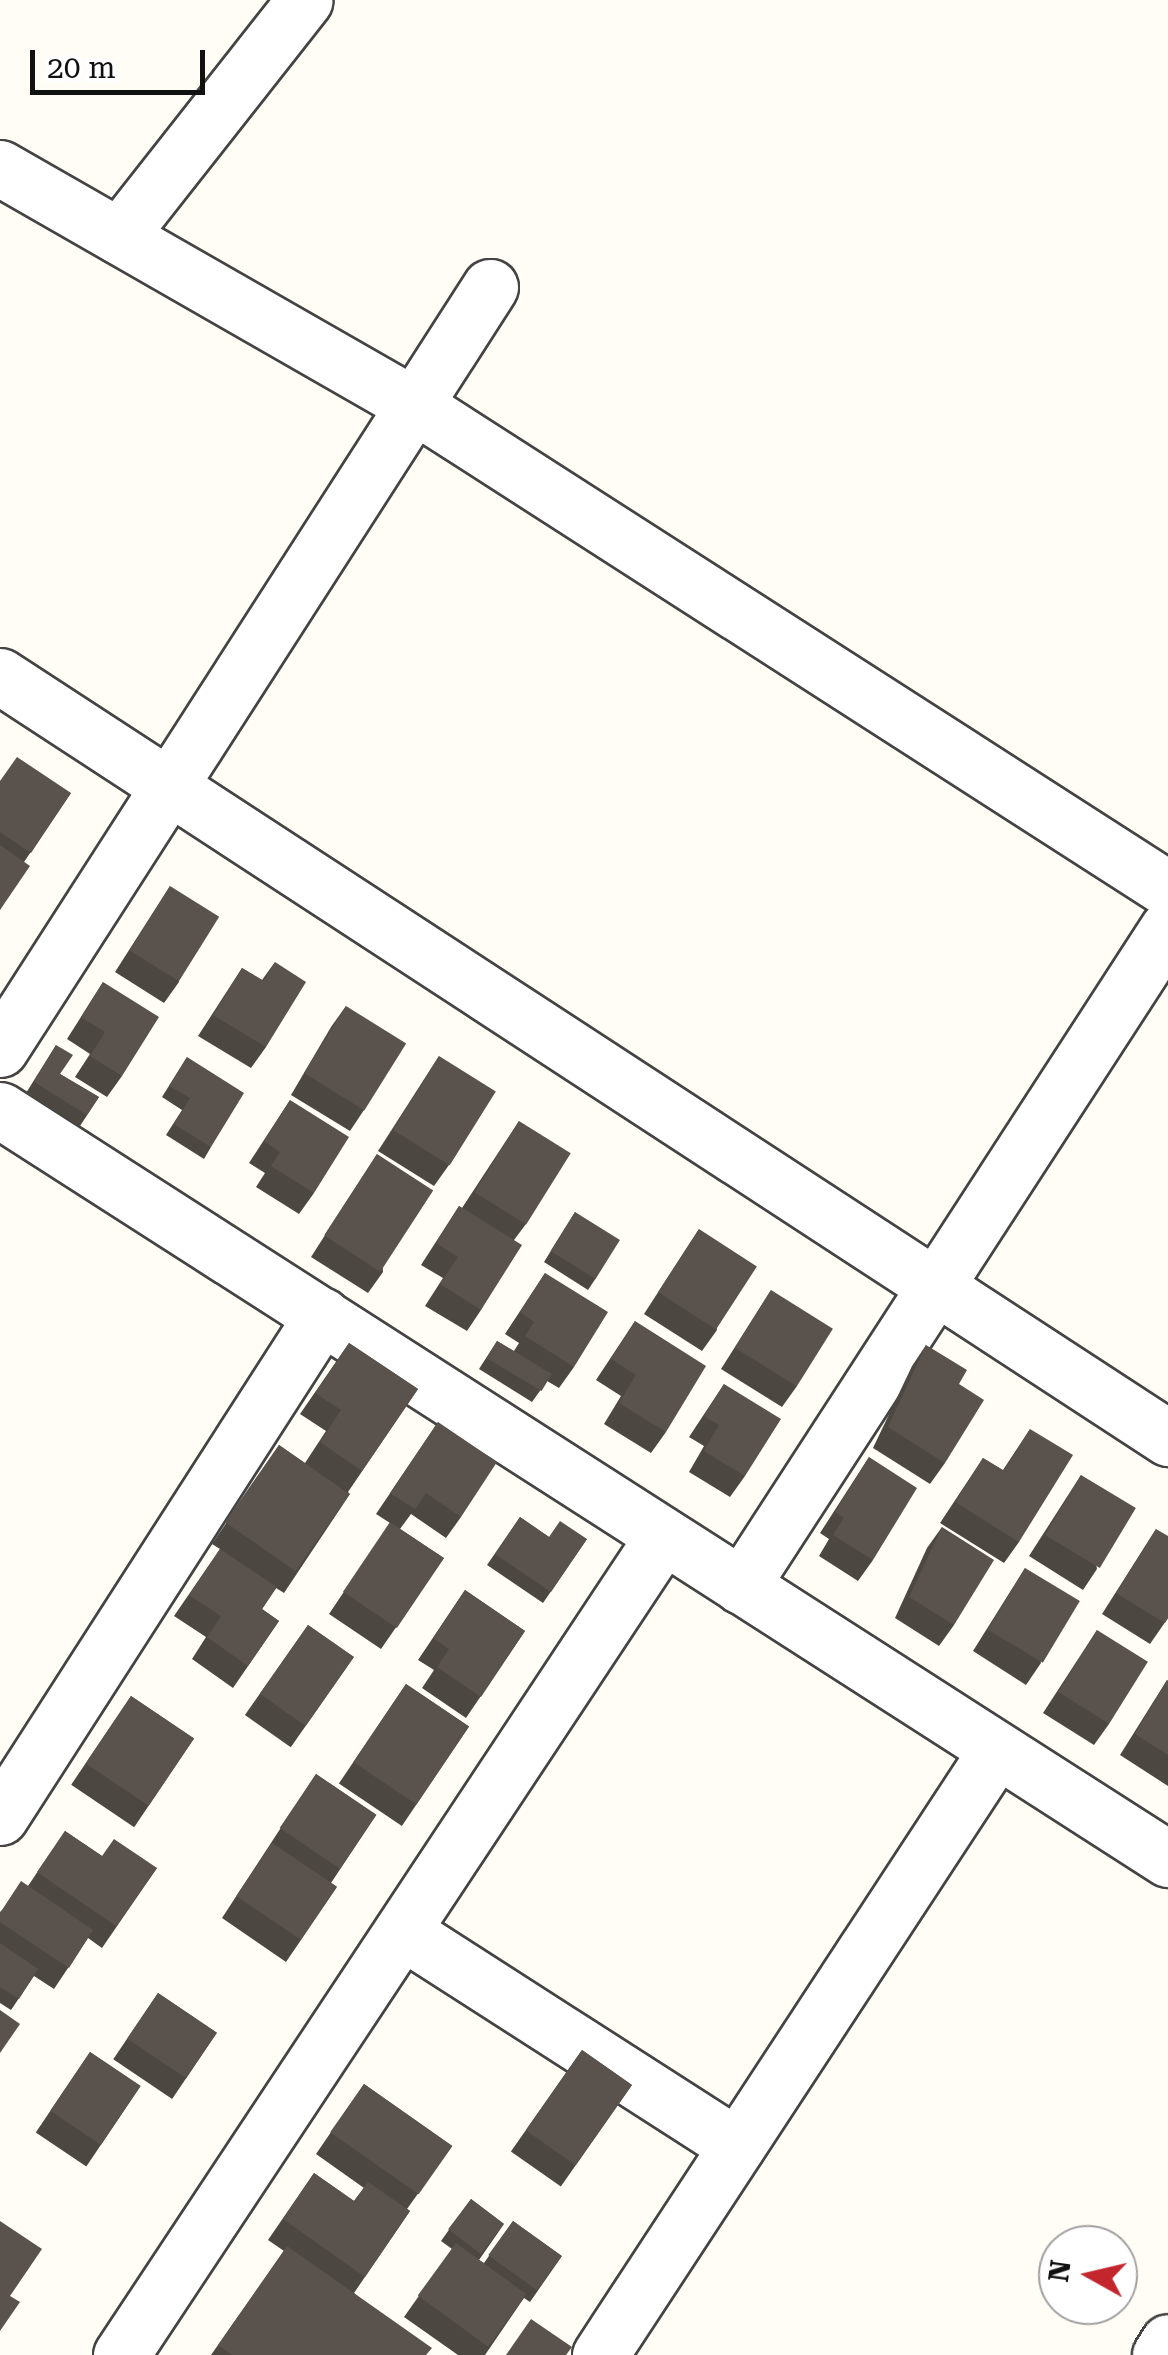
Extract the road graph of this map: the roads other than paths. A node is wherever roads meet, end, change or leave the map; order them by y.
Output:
1 (305, 0) edge
2 (0, 168) edge
3 (119, 236) junction
4 (490, 287) dead end
5 (414, 405) junction
6 (0, 676) edge
7 (170, 784) junction
8 (1168, 889) edge
9 (1168, 928) edge
10 (0, 1049) edge
11 (0, 1110) edge
12 (933, 1288) junction
13 (322, 1316) junction
14 (1168, 1438) edge
15 (662, 1538) junction
16 (742, 1586) junction
17 (996, 1751) junction
18 (0, 1816) edge
19 (1168, 1859) edge
20 (402, 1931) junction
21 (736, 2146) junction
22 (1168, 2342) edge
23 (121, 2355) edge
24 (600, 2355) edge
25 (1160, 2355) edge

1 - 3 street
2 - 3 street
3 - 5 street
4 - 5 street
5 - 7 street
5 - 8 street
6 - 7 street
7 - 10 street
7 - 12 street
9 - 12 street
11 - 13 street
12 - 14 street
12 - 16 street
13 - 15 street
13 - 18 street
15 - 16 street
15 - 20 street
16 - 17 street
17 - 19 street
17 - 21 street
20 - 21 street
20 - 23 street
21 - 24 street
22 - 25 street

